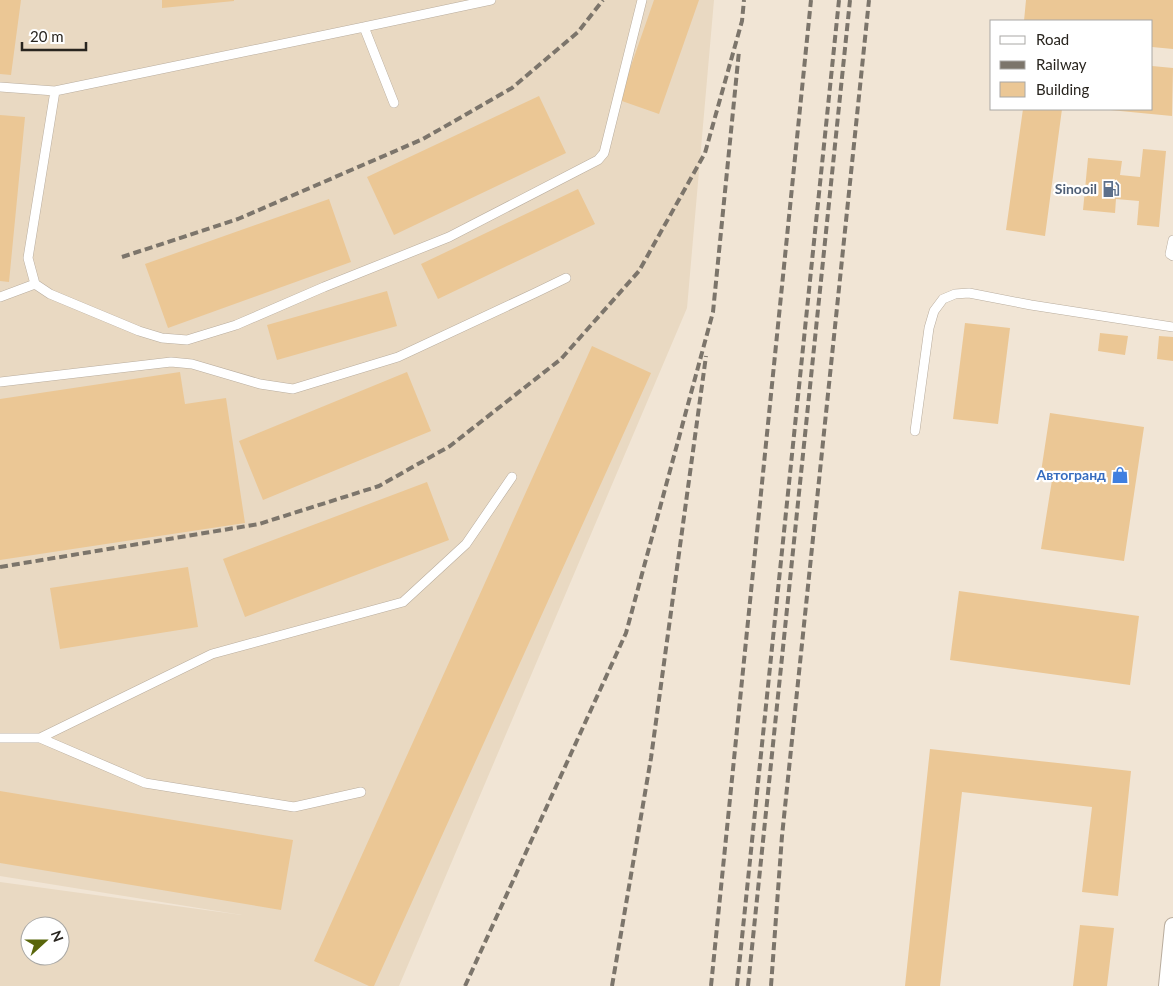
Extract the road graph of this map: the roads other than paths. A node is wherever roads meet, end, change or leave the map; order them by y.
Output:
1 (491, 0) edge
2 (642, 0) edge
3 (364, 27) junction
4 (0, 87) edge
5 (55, 91) junction
6 (394, 103) dead end
7 (1173, 240) edge
8 (1173, 256) edge
9 (566, 278) dead end
10 (35, 284) junction
11 (0, 297) edge
12 (1173, 327) edge
13 (0, 382) edge
14 (915, 431) dead end
15 (512, 477) dead end
16 (0, 738) edge
17 (40, 738) junction
18 (361, 792) dead end
19 (1173, 926) edge
20 (1167, 986) edge

1 - 3 lane
2 - 10 lane
3 - 5 lane
3 - 6 lane
4 - 5 lane
5 - 10 lane
7 - 8 lane
9 - 13 lane
10 - 11 lane
12 - 14 lane
15 - 17 lane
16 - 17 lane
17 - 18 lane
19 - 20 street

